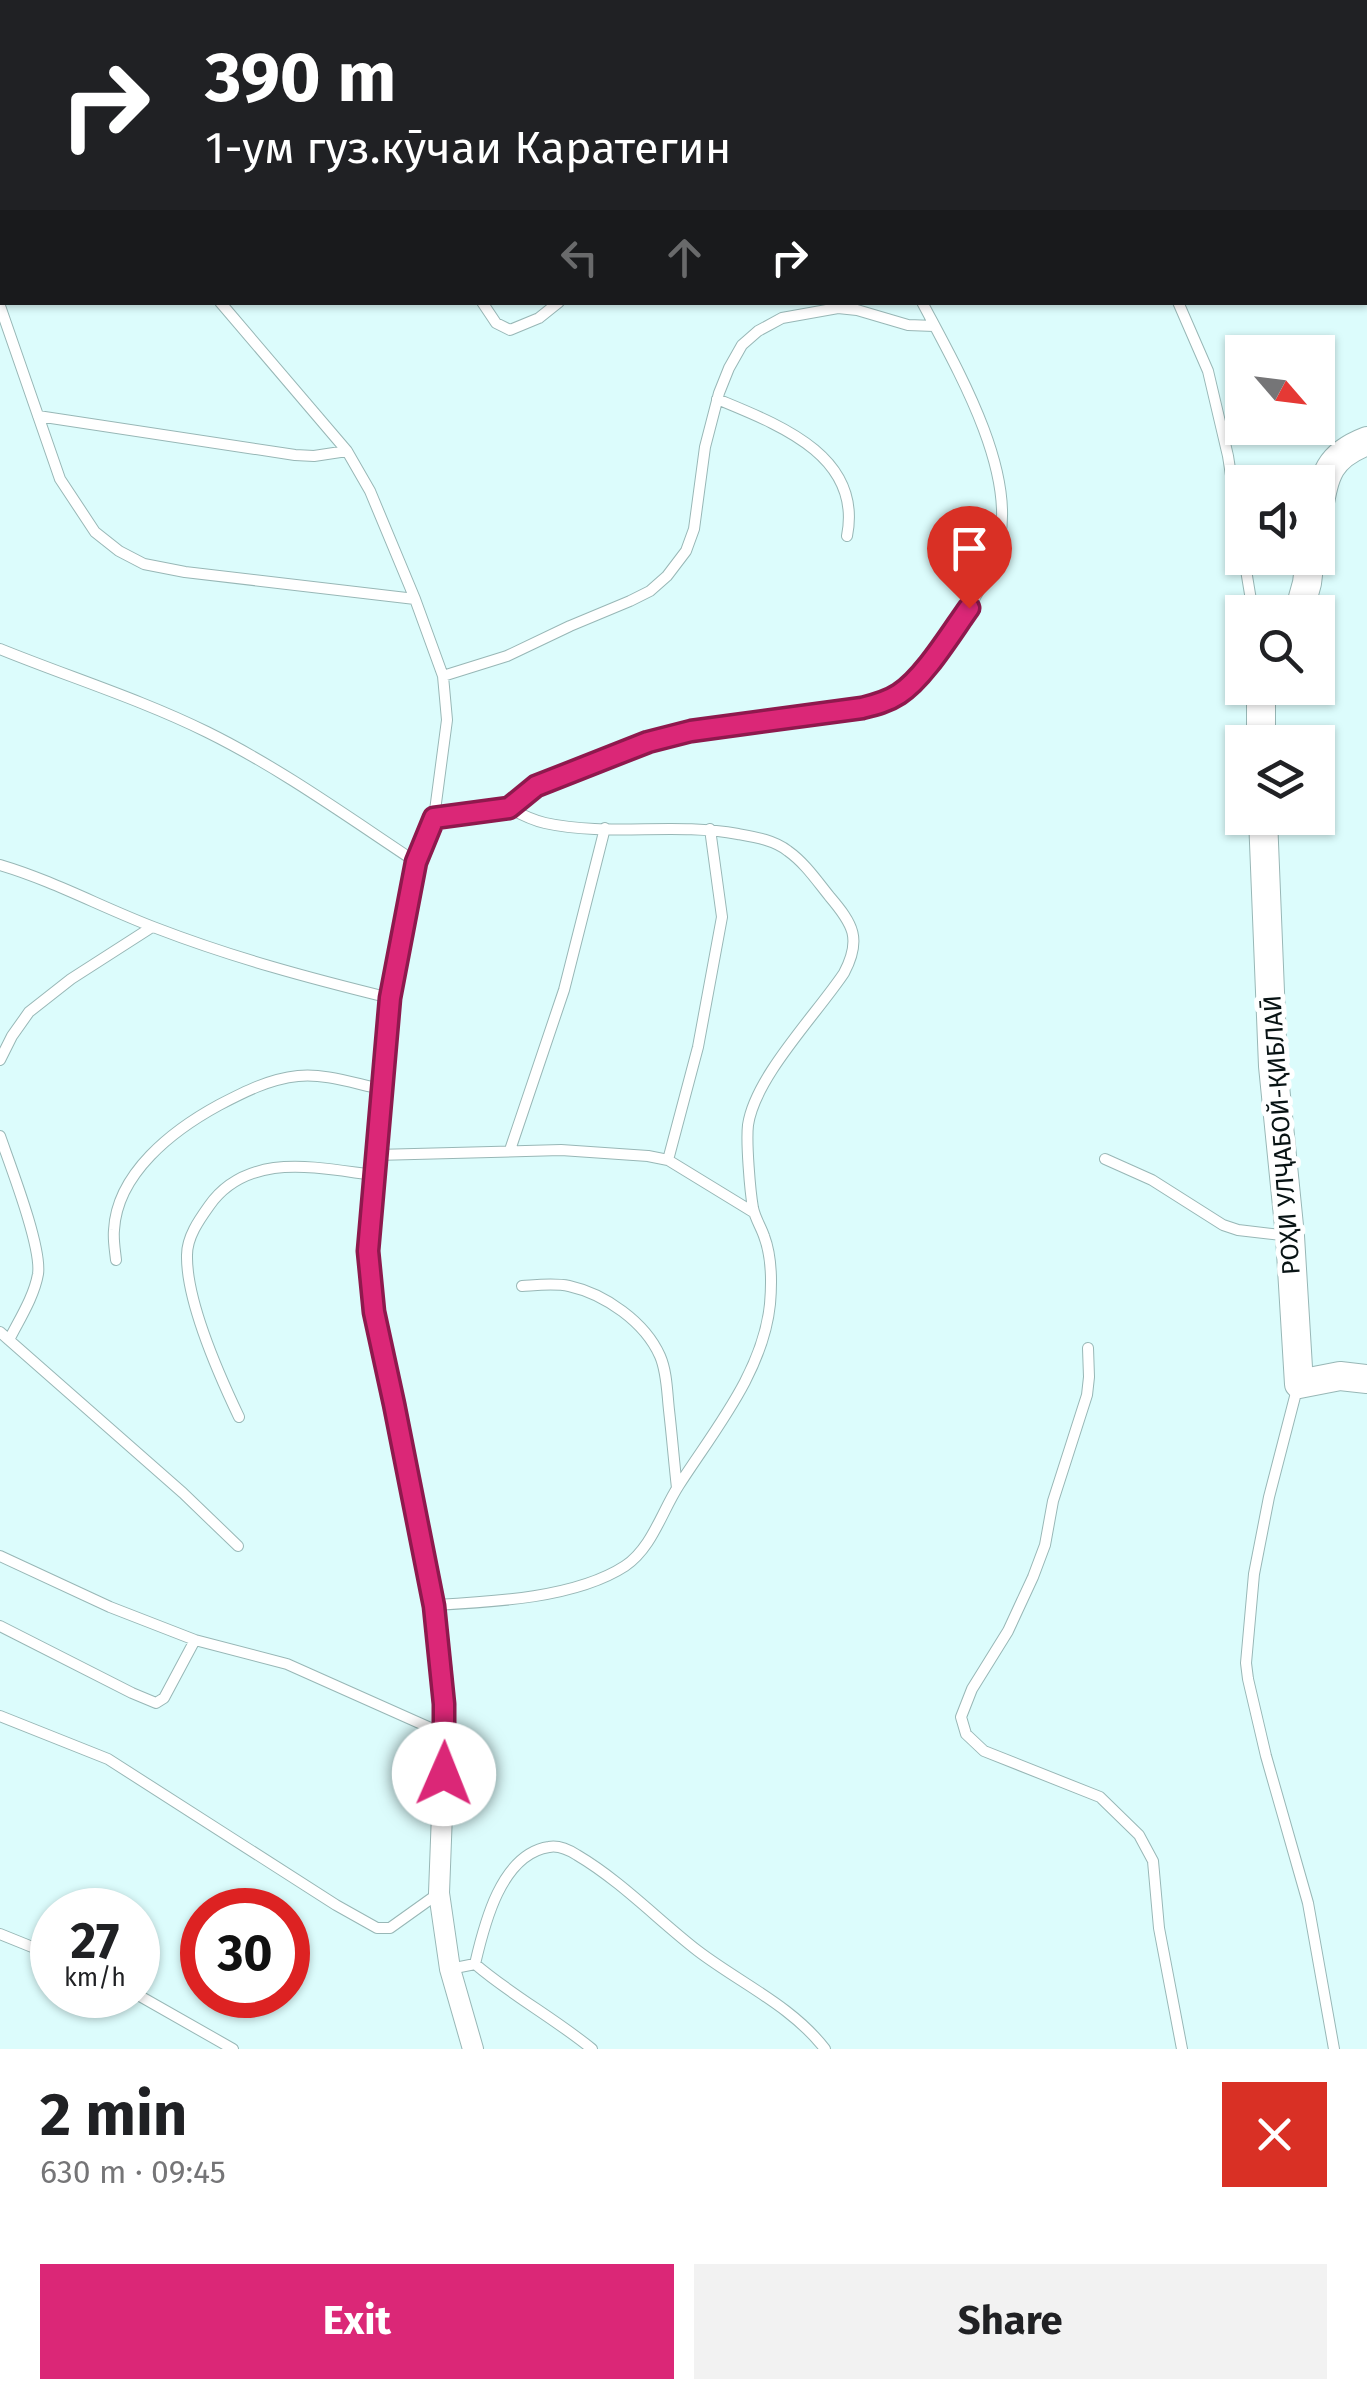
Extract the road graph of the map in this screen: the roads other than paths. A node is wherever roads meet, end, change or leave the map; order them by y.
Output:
1 (223, 305) edge
2 (484, 305) edge
3 (555, 305) edge
4 (924, 305) edge
5 (1179, 305) edge
6 (0, 306) edge
7 (934, 326) junction
8 (718, 400) junction
9 (38, 416) junction
10 (1367, 441) edge
11 (347, 451) junction
12 (1229, 465) edge
13 (1332, 465) edge
14 (847, 536) dead end
15 (415, 599) junction
16 (0, 649) edge
17 (443, 676) junction
18 (509, 808) junction
19 (434, 818) junction
20 (605, 828) junction
21 (710, 828) junction
22 (1264, 835) edge
23 (416, 862) junction
24 (0, 865) edge
25 (152, 927) junction
26 (390, 998) junction
27 (0, 1060) edge
28 (382, 1090) junction
29 (0, 1136) edge
30 (510, 1150) junction
31 (1105, 1159) dead end
32 (668, 1160) junction
33 (375, 1165) junction
34 (753, 1212) junction
35 (1290, 1236) junction
36 (116, 1260) dead end
37 (522, 1286) dead end
38 (4, 1336) edge
39 (1088, 1348) dead end
40 (1367, 1379) edge
41 (1299, 1384) junction
42 (239, 1417) dead end
43 (677, 1488) junction
44 (238, 1546) dead end
45 (0, 1556) edge
46 (434, 1606) junction
47 (0, 1626) edge
48 (196, 1640) junction
49 (0, 1716) edge
50 (445, 1734) junction
51 (439, 1893) junction
52 (0, 1934) edge
53 (30, 1947) edge
54 (475, 1964) junction
55 (450, 1970) junction
56 (160, 2008) edge
57 (233, 2049) edge
58 (473, 2049) edge
59 (592, 2049) edge
60 (825, 2049) edge
61 (1182, 2049) edge
62 (1334, 2049) edge

1 - 11 lane
2 - 3 lane
4 - 7 lane
5 - 12 lane
6 - 9 lane
7 - 8 lane
7 - 18 lane
8 - 14 lane
8 - 17 lane
9 - 11 lane
9 - 15 lane
10 - 13 street
11 - 15 lane
15 - 17 lane
16 - 23 lane
17 - 19 lane
18 - 19 lane
18 - 20 lane
19 - 23 lane
20 - 21 lane
20 - 30 lane
21 - 32 lane
21 - 34 lane
22 - 35 street, РОҲИ УЛҶАБОЙ-ҚИБЛАӢ
23 - 26 lane
24 - 25 lane
25 - 26 lane
25 - 27 lane
26 - 28 street
28 - 33 street
28 - 36 lane
29 - 38 lane
30 - 32 lane
30 - 33 lane
31 - 35 lane
32 - 34 lane
33 - 42 lane
33 - 46 street
34 - 43 lane
35 - 41 street, РОҲИ УЛҶАБОЙ-ҚИБЛАӢ
37 - 43 lane
38 - 44 lane
39 - 61 lane
40 - 41 street
41 - 62 lane
43 - 46 lane
45 - 48 lane
46 - 50 street
47 - 48 lane
48 - 50 lane
49 - 51 lane
50 - 51 street
51 - 55 street
52 - 53 lane
54 - 55 lane
54 - 59 lane
54 - 60 lane
55 - 58 street
56 - 57 lane

